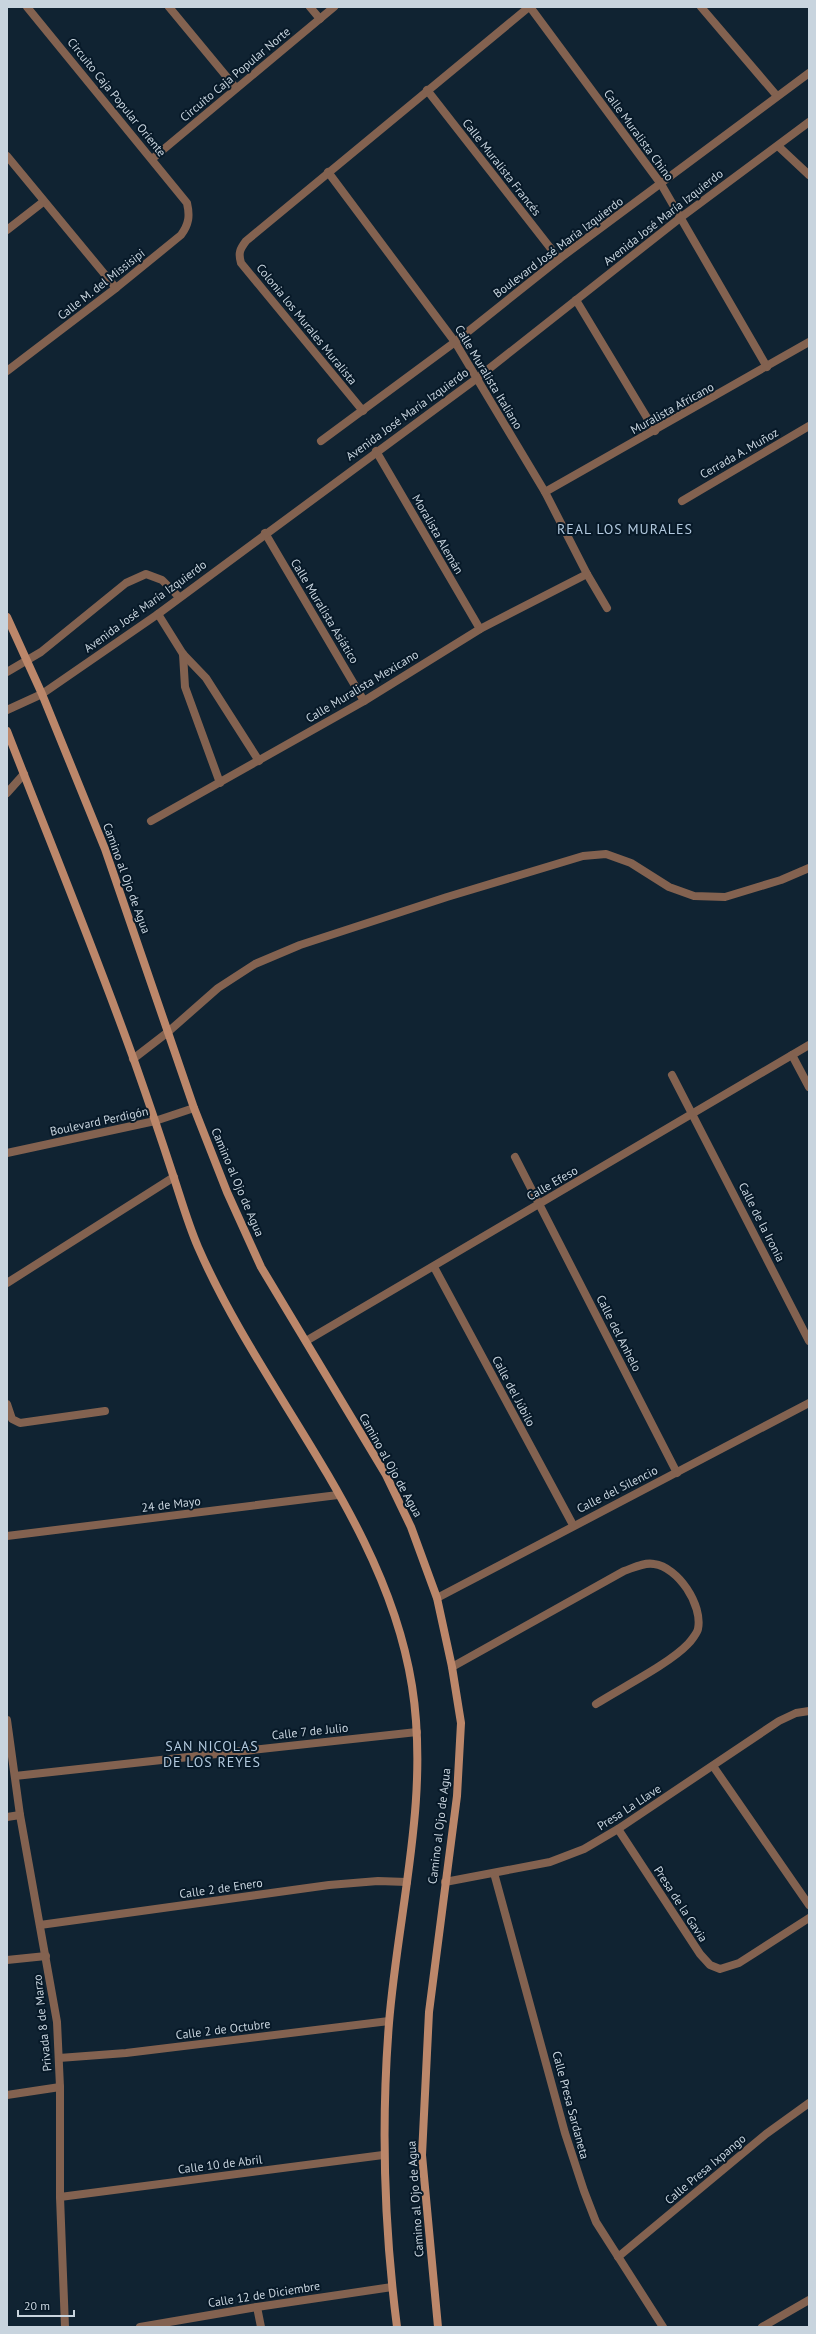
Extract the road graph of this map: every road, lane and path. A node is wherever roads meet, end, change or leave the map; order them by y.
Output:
1 (27, 7) edge
2 (170, 7) edge
3 (310, 7) edge
4 (334, 7) edge
5 (530, 7) edge
6 (701, 7) edge
7 (706, 11) edge
8 (320, 19) junction
9 (809, 73) edge
10 (236, 88) junction
11 (427, 90) junction
12 (777, 96) junction
13 (809, 122) edge
14 (778, 146) junction
15 (7, 156) edge
16 (152, 160) junction
17 (328, 172) junction
18 (809, 176) edge
19 (661, 184) junction
20 (43, 202) junction
21 (187, 203) joint
22 (680, 218) junction
23 (7, 230) edge
24 (559, 259) junction
25 (116, 288) junction
26 (576, 300) junction
27 (455, 342) junction
28 (809, 342) edge
29 (767, 367) junction
30 (7, 371) edge
31 (476, 379) junction
32 (363, 411) junction
33 (809, 426) edge
34 (655, 431) junction
35 (321, 441) dead end
36 (376, 451) junction
37 (545, 492) junction
38 (682, 501) dead end
39 (265, 533) junction
40 (587, 574) junction
41 (179, 598) junction
42 (607, 608) dead end
43 (158, 614) junction
44 (7, 617) edge
45 (480, 629) junction
46 (183, 654) junction
47 (27, 662) junction
48 (7, 672) edge
49 (42, 694) junction
50 (364, 701) junction
51 (7, 710) edge
52 (7, 731) edge
53 (259, 761) junction
54 (24, 774) junction
55 (220, 783) junction
56 (7, 793) edge
57 (151, 821) dead end
58 (809, 868) edge
59 (168, 1032) junction
60 (809, 1045) edge
61 (792, 1055) junction
62 (133, 1058) junction
63 (672, 1075) dead end
64 (809, 1087) edge
65 (194, 1108) junction
66 (693, 1115) junction
67 (155, 1121) junction
68 (7, 1153) edge
69 (515, 1157) dead end
70 (174, 1177) junction
71 (538, 1205) junction
72 (434, 1267) junction
73 (7, 1283) edge
74 (306, 1341) junction
75 (809, 1341) edge
76 (809, 1403) edge
77 (7, 1404) edge
78 (105, 1411) dead end
79 (677, 1473) junction
80 (338, 1495) junction
81 (573, 1525) junction
82 (7, 1536) edge
83 (437, 1598) junction
84 (452, 1667) junction
85 (596, 1704) dead end
86 (809, 1711) edge
87 (7, 1720) edge
88 (417, 1732) junction
89 (713, 1766) junction
90 (15, 1776) junction
91 (20, 1815) junction
92 (7, 1817) edge
93 (618, 1829) junction
94 (494, 1873) junction
95 (407, 1882) junction
96 (445, 1882) junction
97 (809, 1905) edge
98 (809, 1918) edge
99 (40, 1925) junction
100 (46, 1956) junction
101 (7, 1960) edge
102 (389, 2021) junction
103 (59, 2058) junction
104 (60, 2087) junction
105 (7, 2095) edge
106 (809, 2103) edge
107 (383, 2155) junction
108 (60, 2197) junction
109 (618, 2257) junction
110 (392, 2288) junction
111 (809, 2300) edge
112 (257, 2307) junction
113 (66, 2327) edge
114 (140, 2327) edge
115 (261, 2327) edge
116 (397, 2327) edge
117 (438, 2327) edge
118 (663, 2327) edge
119 (762, 2327) edge

1 - 16 street, Circuito Caja Popular Oriente
2 - 10 street
3 - 8 street
4 - 8 street, Circuito Caja Popular Norte
5 - 11 street
5 - 19 street, Calle Muralista Chino
6 - 7 street
7 - 12 street
8 - 10 street, Circuito Caja Popular Norte
9 - 12 street, Boulevard José María Izquierdo
10 - 16 street, Circuito Caja Popular Norte
11 - 17 street
11 - 24 street, Calle Muralista Francés
12 - 19 street, Boulevard José María Izquierdo
13 - 14 street, Avenida José María Izquierdo
14 - 18 street
14 - 22 street, Avenida José María Izquierdo
15 - 20 street
16 - 21 street, Circuito Caja Popular Oriente
17 - 27 street, Calle Muralista Italiano
17 - 32 street, Colonia los Murales Muralista
19 - 22 street, Calle Muralista Chino
19 - 24 street, Boulevard José María Izquierdo
20 - 23 street
20 - 25 street
21 - 25 street, Calle M. del Missisipi
22 - 26 street, Avenida José María Izquierdo
22 - 29 street, Calle Muralista Chino
24 - 27 street, Boulevard José María Izquierdo
25 - 30 street, Calle M. del Missisipi
26 - 31 street, Avenida José María Izquierdo
26 - 34 street
27 - 31 street, Calle Muralista Italiano
27 - 32 street, Boulevard José María Izquierdo
28 - 29 street, Muralista Africano
29 - 34 street, Muralista Africano
31 - 36 street, Avenida José María Izquierdo
31 - 37 street, Calle Muralista Italiano
32 - 35 street, Boulevard José María Izquierdo
33 - 38 street, Cerrada A. Muñoz
34 - 37 street, Muralista Africano
36 - 39 street, Avenida José María Izquierdo
36 - 45 street, Moralista Alemán
37 - 40 street, Calle Muralista Italiano
39 - 41 street, Avenida José María Izquierdo
39 - 50 street, Calle Muralista Asiático
40 - 42 street, Calle Muralista Italiano
40 - 45 street, Calle Muralista Mexicano
41 - 43 street, Avenida José María Izquierdo
41 - 47 street
43 - 46 street
43 - 49 street, Avenida José María Izquierdo
44 - 47 street, Camino al Ojo de Agua
45 - 50 street, Calle Muralista Mexicano
46 - 53 street
46 - 55 street
47 - 48 street
47 - 49 street, Camino al Ojo de Agua
49 - 51 street, Avenida José María Izquierdo
49 - 59 street, Camino al Ojo de Agua
50 - 53 street, Calle Muralista Mexicano
52 - 54 street, Camino al Ojo de Agua
53 - 55 street, Calle Muralista Mexicano
54 - 56 street
54 - 62 street, Camino al Ojo de Agua
55 - 57 street, Calle Muralista Mexicano
58 - 59 street
59 - 62 street
59 - 65 street, Camino al Ojo de Agua
60 - 61 street, Calle Efeso
61 - 64 street
61 - 66 street, Calle Efeso
62 - 67 street, Camino al Ojo de Agua
63 - 66 street, Calle de la Ironía
65 - 67 street, Boulevard Perdigón
65 - 74 street, Camino al Ojo de Agua
66 - 71 street, Calle Efeso
66 - 75 street, Calle de la Ironía
67 - 68 street, Boulevard Perdigón
67 - 70 street, Camino al Ojo de Agua
69 - 71 street, Calle del Anhelo
70 - 73 street
70 - 80 street, Camino al Ojo de Agua
71 - 72 street, Calle Efeso
71 - 79 street, Calle del Anhelo
72 - 74 street, Calle Efeso
72 - 81 street, Calle del Júbilo
74 - 83 street, Camino al Ojo de Agua
76 - 79 street, Calle del Silencio
77 - 78 street
79 - 81 street, Calle del Silencio
80 - 82 street, 24 de Mayo
80 - 88 street, Camino al Ojo de Agua
81 - 83 street, Calle del Silencio
83 - 84 street, Camino al Ojo de Agua
84 - 85 street
84 - 96 street, Camino al Ojo de Agua
86 - 89 street, Presa La Llave
87 - 90 street, Privada 8 de Marzo
88 - 90 street, Calle 7 de Julio
88 - 95 street, Camino al Ojo de Agua
89 - 93 street, Presa La Llave
89 - 97 street
90 - 91 street, Privada 8 de Marzo
91 - 92 street
91 - 99 street, Privada 8 de Marzo
93 - 94 street, Presa La Llave
93 - 98 street, Presa de la Gavia
94 - 96 street, Presa La Llave
94 - 109 street, Calle Presa Sardaneta
95 - 99 street, Calle 2 de Enero
95 - 102 street, Camino al Ojo de Agua
96 - 117 street, Camino al Ojo de Agua
99 - 100 street, Privada 8 de Marzo
100 - 101 street
100 - 103 street, Privada 8 de Marzo
102 - 103 street, Calle 2 de Octubre
102 - 107 street, Camino al Ojo de Agua
103 - 104 street, Privada 8 de Marzo
104 - 105 street
104 - 108 street, Privada 8 de Marzo
106 - 109 street, Calle Presa Ixpango
107 - 108 street, Calle 10 de Abril
107 - 110 street, Camino al Ojo de Agua
108 - 113 street, Privada 8 de Marzo
109 - 118 street, Calle Presa Sardaneta
110 - 112 street, Calle 12 de Diciembre
110 - 116 street, Camino al Ojo de Agua
111 - 119 street
112 - 114 street, Calle 12 de Diciembre
112 - 115 street

